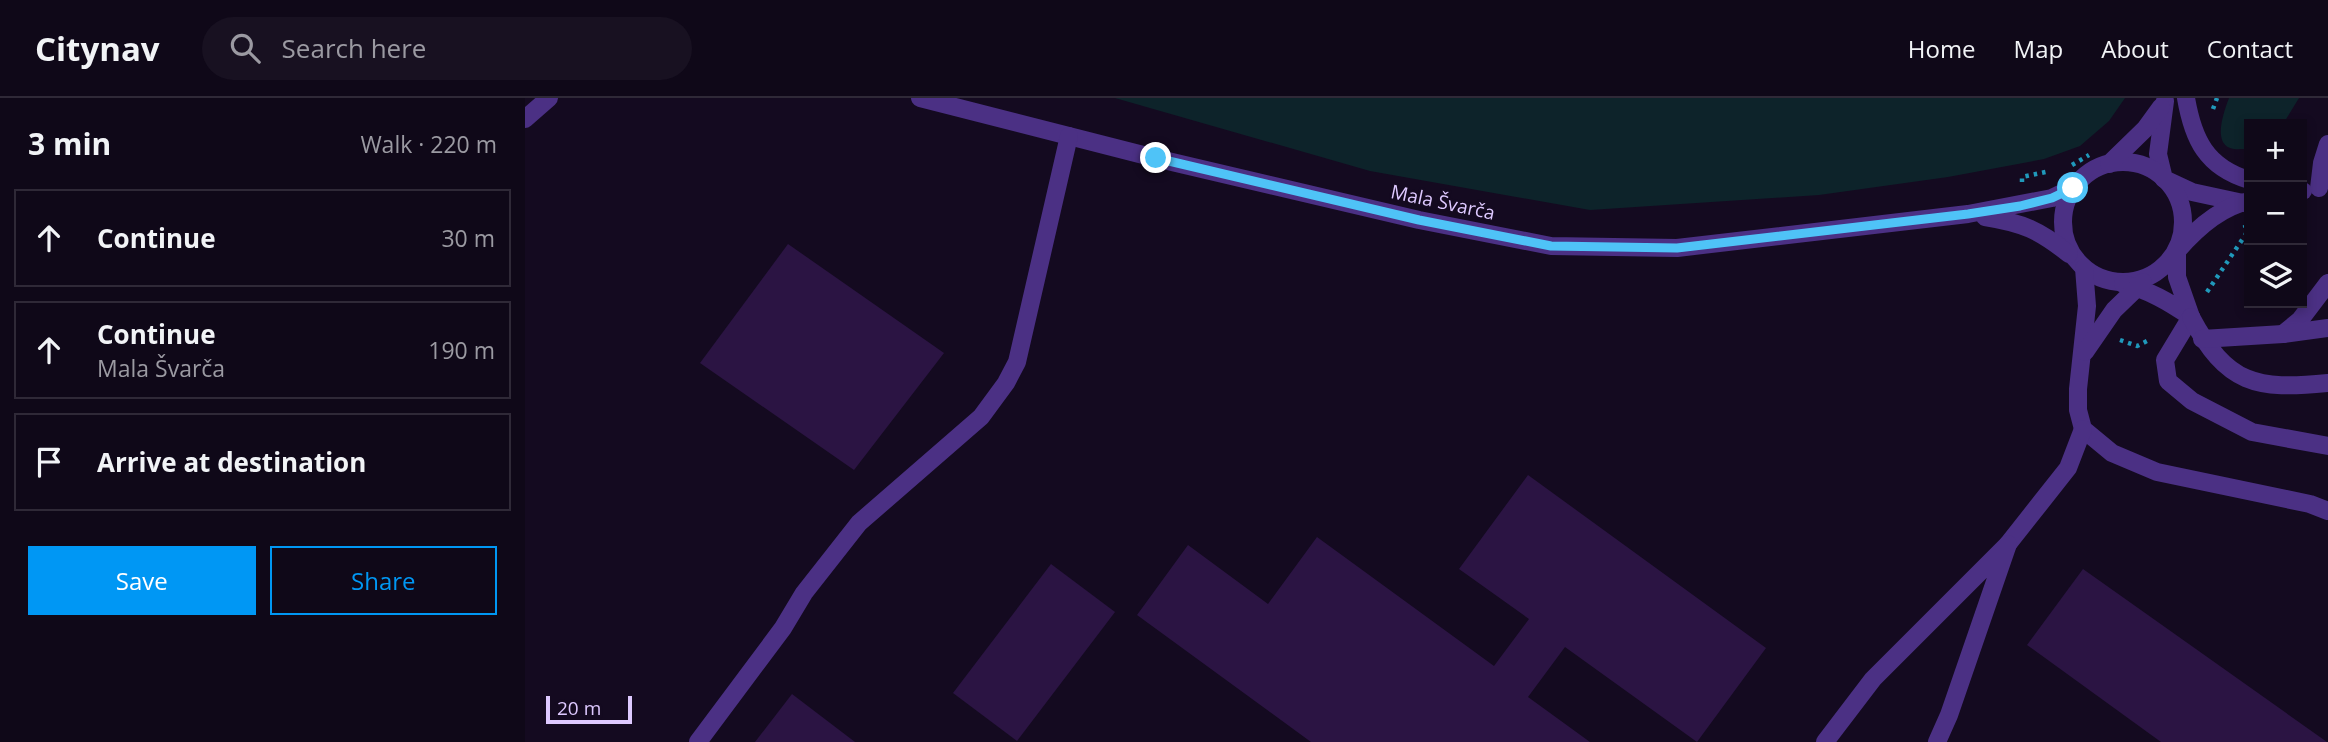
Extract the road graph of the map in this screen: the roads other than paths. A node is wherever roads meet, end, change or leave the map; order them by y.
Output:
1 (549, 98) edge
2 (920, 98) edge
3 (2186, 98) edge
4 (2166, 99) edge
5 (525, 119) edge
6 (1069, 136) junction
7 (2328, 144) edge
8 (2102, 158) junction
9 (2244, 178) edge
10 (2164, 179) junction
11 (2073, 188) junction
12 (2311, 190) edge
13 (2244, 202) edge
14 (2244, 203) edge
15 (1968, 214) junction
16 (2177, 251) junction
17 (2079, 263) junction
18 (2143, 282) junction
19 (2328, 283) edge
20 (2190, 317) junction
21 (2328, 328) edge
22 (2283, 334) junction
23 (2202, 339) junction
24 (2083, 355) junction
25 (2328, 383) edge
26 (2083, 429) junction
27 (2328, 446) edge
28 (2328, 511) edge
29 (2008, 544) junction
30 (698, 742) edge
31 (1825, 742) edge
32 (1937, 742) edge

1 - 5 street
2 - 6 street, Mala Švarča
3 - 9 street
4 - 8 street
4 - 10 street
6 - 15 street, Mala Švarča
6 - 30 street
7 - 12 street
8 - 10 street
8 - 11 street
10 - 13 street
10 - 16 street
11 - 15 street
11 - 17 street
14 - 16 street
15 - 17 street
16 - 18 street
16 - 20 street
17 - 18 street
17 - 24 street
18 - 20 street
18 - 24 street
19 - 22 street
20 - 23 street
20 - 27 street
21 - 22 street
22 - 23 street
23 - 25 street
24 - 26 street
26 - 28 street
26 - 29 street
29 - 31 street
29 - 32 street

